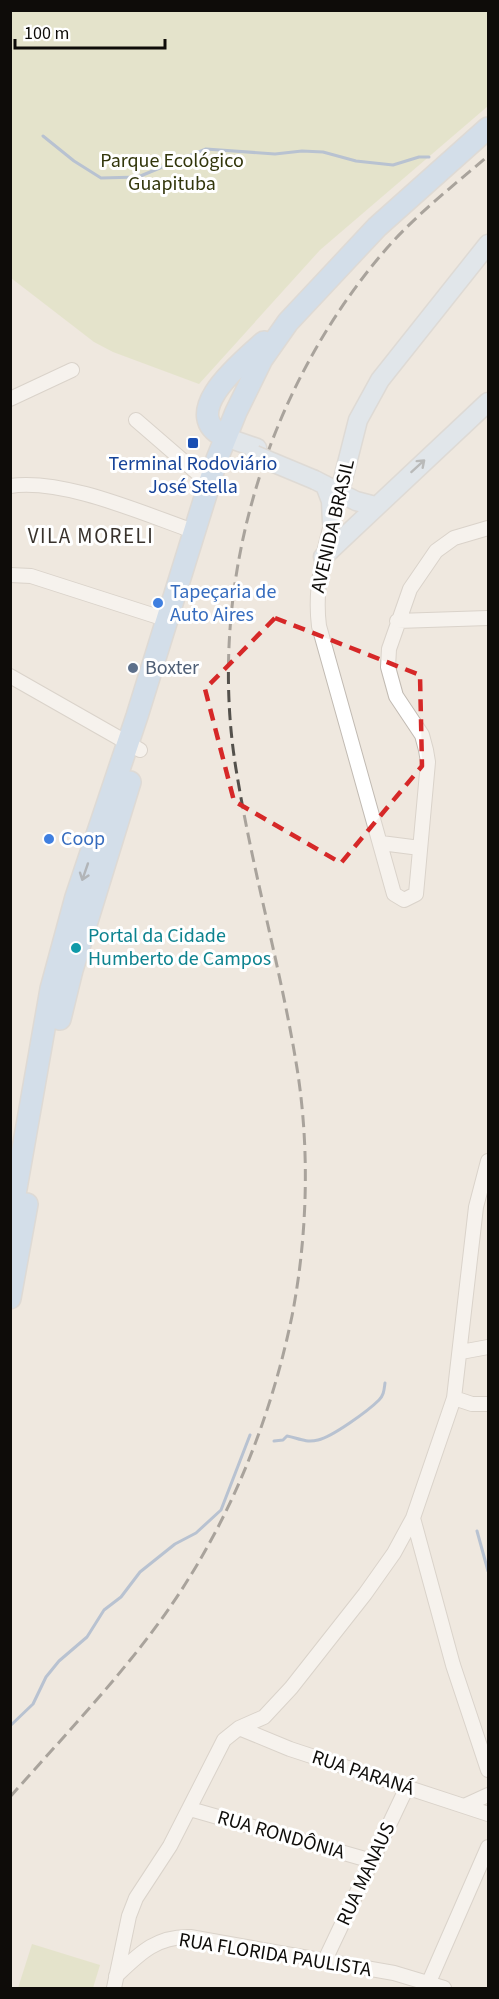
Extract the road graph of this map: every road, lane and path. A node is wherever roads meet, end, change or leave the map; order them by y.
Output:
1 (489, 128) edge
2 (489, 244) edge
3 (314, 296) junction
4 (288, 322) junction
5 (72, 370) dead end
6 (262, 373) junction
7 (232, 374) junction
8 (10, 399) edge
9 (489, 402) edge
10 (136, 420) dead end
11 (244, 446) junction
12 (326, 482) junction
13 (210, 484) junction
14 (10, 486) edge
15 (375, 506) junction
16 (332, 522) joint
17 (489, 528) edge
18 (196, 532) junction
19 (323, 557) junction
20 (10, 575) edge
21 (489, 618) edge
22 (168, 620) junction
23 (397, 621) junction
24 (10, 676) edge
25 (134, 747) junction
26 (381, 843) junction
27 (420, 848) junction
28 (84, 902) junction
29 (489, 1161) edge
30 (10, 1223) edge
31 (11, 1293) edge
32 (489, 1347) edge
33 (461, 1352) junction
34 (454, 1398) junction
35 (489, 1404) edge
36 (412, 1518) junction
37 (239, 1728) junction
38 (489, 1770) edge
39 (407, 1787) junction
40 (489, 1795) edge
41 (464, 1806) junction
42 (190, 1809) junction
43 (489, 1815) edge
44 (489, 1847) edge
45 (372, 1861) junction
46 (325, 1960) junction
47 (115, 1982) edge
48 (429, 1982) junction
49 (444, 1989) edge

1 - 3 highway
2 - 12 main road, AVENIDA BRASIL
3 - 4 highway
3 - 6 highway
4 - 6 highway
4 - 7 highway
5 - 8 street
6 - 7 highway
6 - 11 highway
7 - 11 highway
15 -> 9 main road
10 - 13 street
11 - 12 main road
11 - 13 highway
11 - 25 highway
12 - 15 main road
12 - 16 main road
13 - 18 highway
14 - 18 street
15 - 19 main road
16 - 19 street, AVENIDA BRASIL
17 - 23 street
18 - 22 highway
19 - 26 street, AVENIDA BRASIL
20 - 22 street
21 - 23 street
22 - 25 highway
23 - 27 street
24 - 25 street
25 - 28 highway
26 - 27 street
26 - 27 street, AVENIDA BRASIL
28 - 30 highway
28 - 31 highway
29 - 33 street
32 - 33 street
33 - 34 street
34 - 35 street
34 - 36 street
36 - 37 street
36 - 38 street
37 - 39 street, RUA PARANÁ
37 - 42 street
39 - 41 street, RUA PARANÁ
39 - 45 street, RUA MANAUS
40 - 41 street
41 - 43 street, RUA PARANÁ
42 - 45 street, RUA RONDÔNIA
42 - 47 street
44 - 48 street
45 - 46 street, RUA MANAUS
46 - 47 street, RUA FLORIDA PAULISTA
46 - 48 street, RUA FLORIDA PAULISTA
48 - 49 street, RUA FLORIDA PAULISTA

